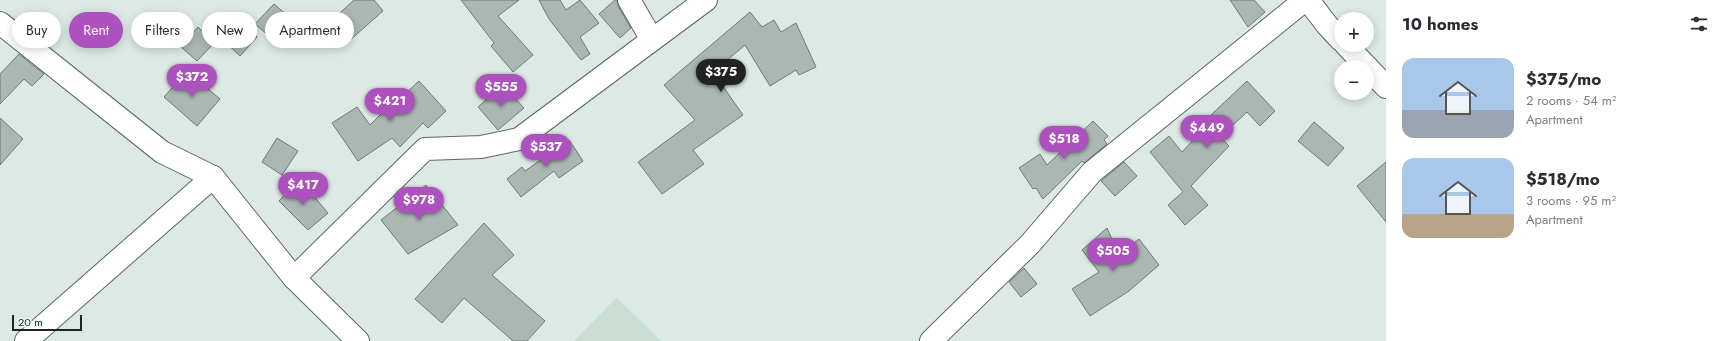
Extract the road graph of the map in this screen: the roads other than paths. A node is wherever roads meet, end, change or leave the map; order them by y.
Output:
1 (629, 0) edge
2 (706, 0) edge
3 (1307, 0) edge
4 (0, 23) edge
5 (1334, 32) edge
6 (652, 40) junction
7 (1353, 52) edge
8 (1360, 60) edge
9 (1374, 75) edge
10 (1386, 88) edge
11 (213, 177) junction
12 (294, 278) junction
13 (26, 341) edge
14 (358, 341) edge
15 (931, 341) edge

1 - 6 street
2 - 6 street
3 - 5 street
3 - 15 street
4 - 11 street
6 - 12 street
7 - 8 street
9 - 10 street
11 - 12 street
11 - 13 street
12 - 14 street

